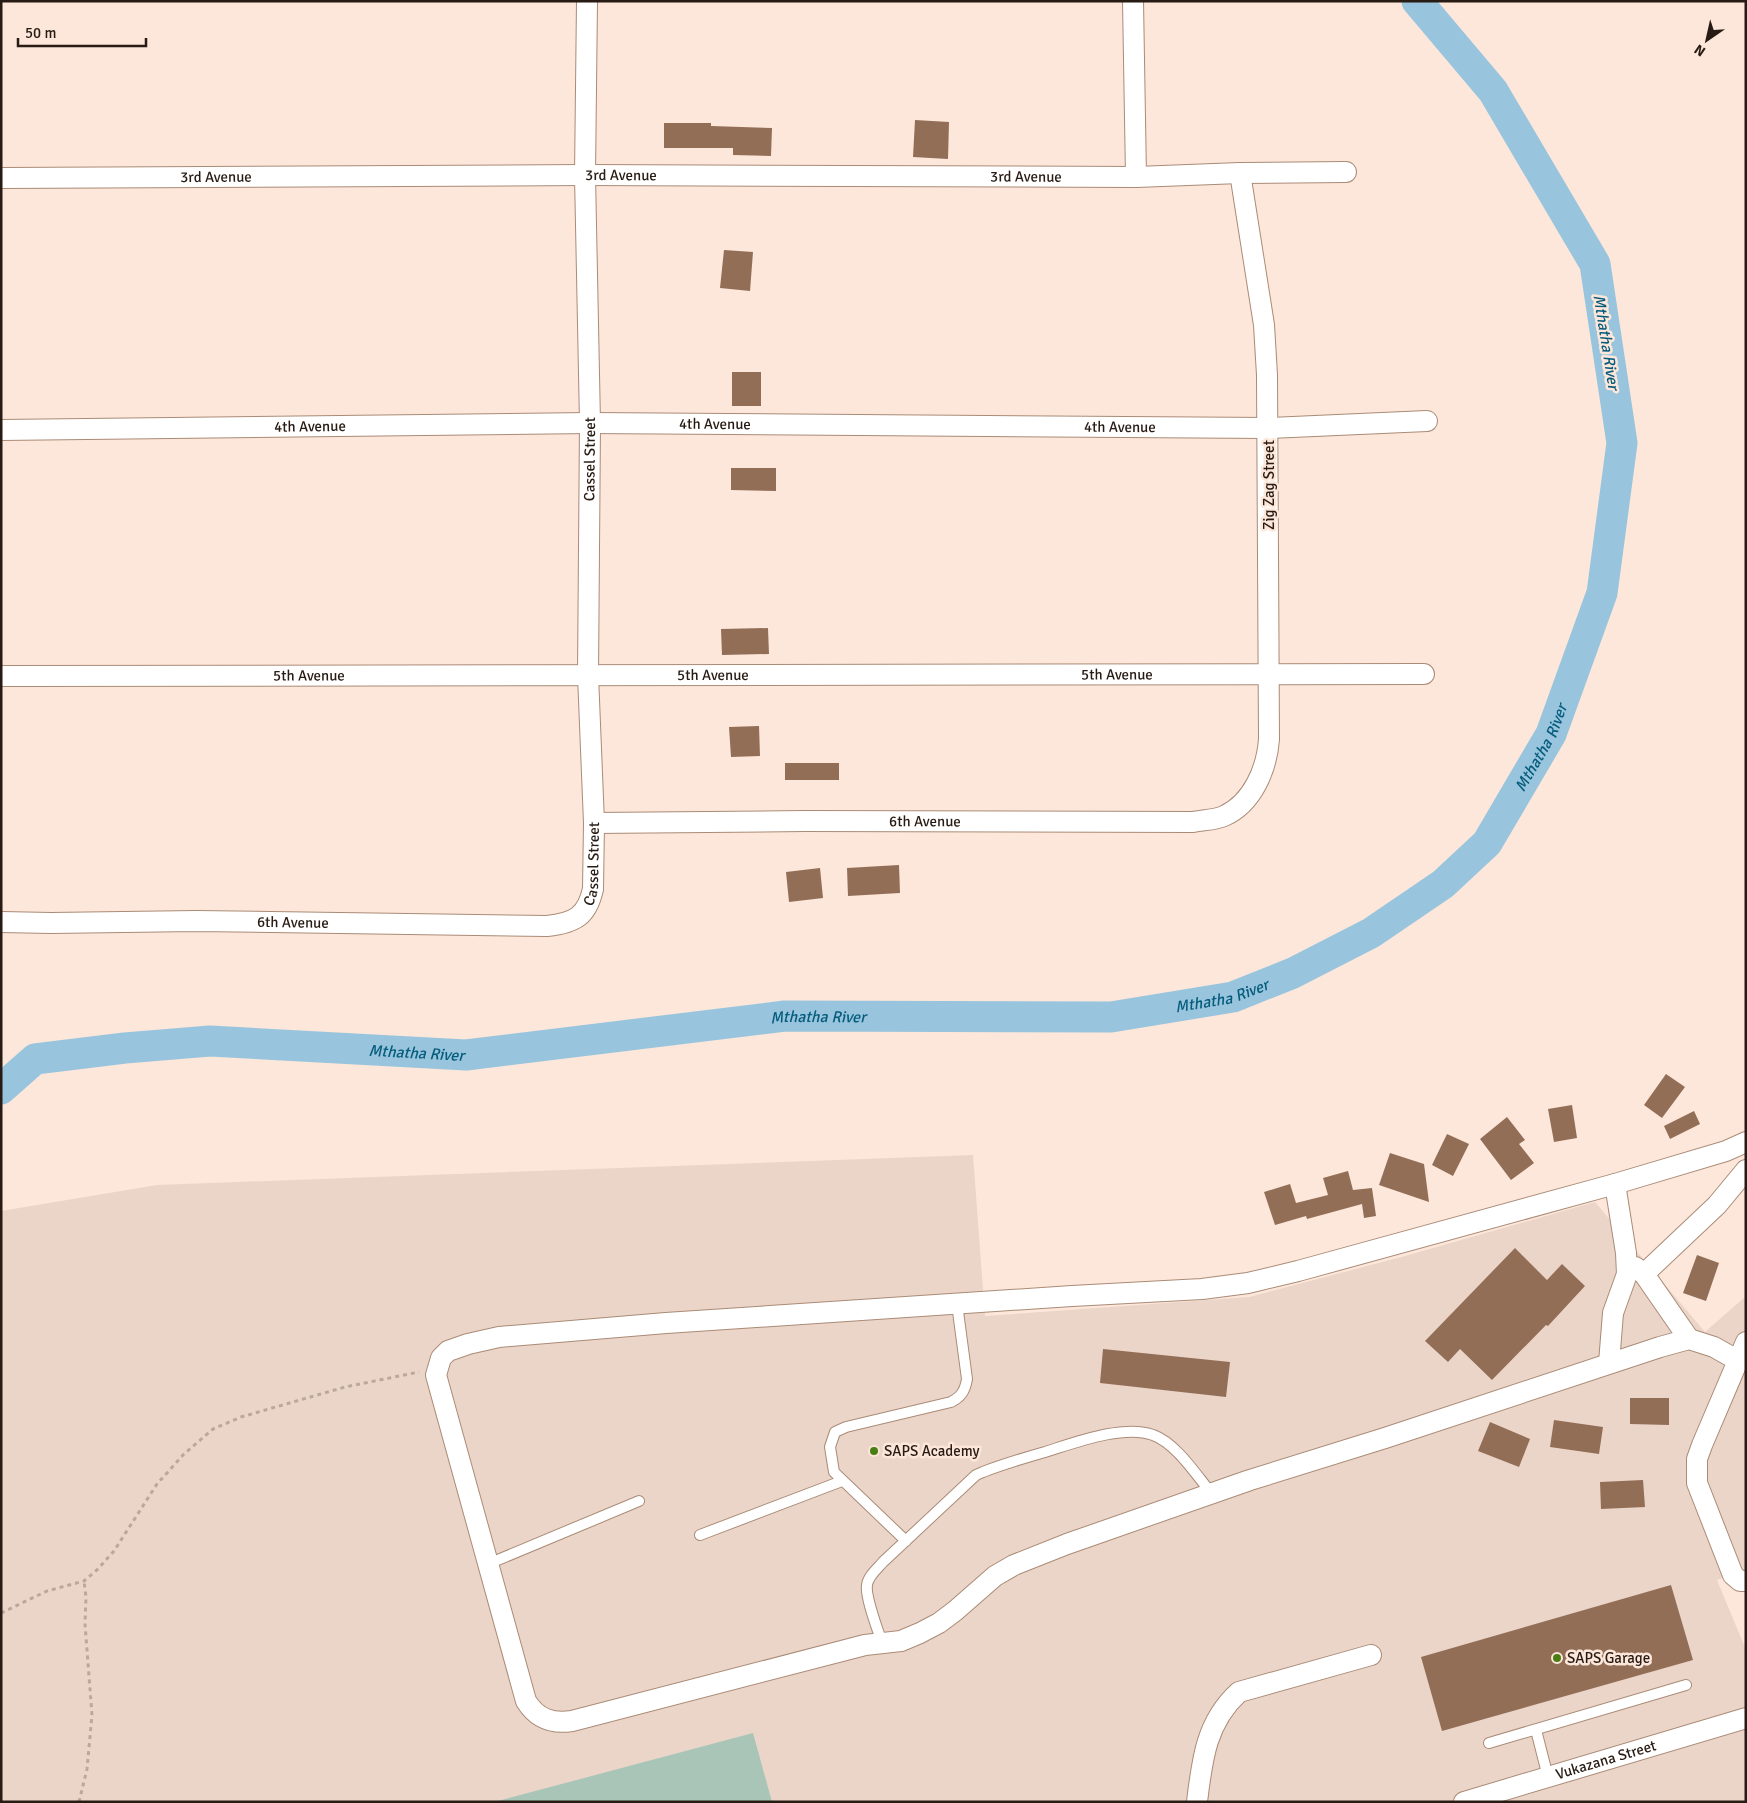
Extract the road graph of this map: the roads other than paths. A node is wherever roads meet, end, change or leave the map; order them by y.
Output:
1 (587, 1) edge
2 (1133, 1) edge
3 (1346, 172) dead end
4 (1240, 173) junction
5 (585, 175) junction
6 (1, 178) edge
7 (1136, 178) junction
8 (1427, 421) dead end
9 (590, 423) junction
10 (1268, 428) junction
11 (1, 430) edge
12 (1424, 674) dead end
13 (588, 675) junction
14 (1, 676) edge
15 (1269, 676) junction
16 (1249, 795) joint
17 (594, 823) junction
18 (583, 913) joint
19 (1, 922) edge
20 (1746, 1142) edge
21 (1746, 1170) edge
22 (1615, 1184) junction
23 (1627, 1261) junction
24 (1644, 1274) junction
25 (957, 1304) junction
26 (1689, 1339) junction
27 (1746, 1342) edge
28 (1737, 1360) junction
29 (1609, 1363) junction
30 (842, 1480) junction
31 (1212, 1494) junction
32 (639, 1502) dead end
33 (700, 1535) dead end
34 (906, 1541) junction
35 (488, 1564) junction
36 (1746, 1581) edge
37 (882, 1644) junction
38 (1371, 1655) dead end
39 (1686, 1685) dead end
40 (1746, 1718) edge
41 (1536, 1730) junction
42 (1489, 1744) dead end
43 (1548, 1777) junction
44 (1197, 1802) edge
45 (1464, 1802) edge

1 - 5 street, Cassel Street
2 - 7 street
3 - 4 street, 3rd Avenue
4 - 7 street, 3rd Avenue
4 - 10 street, Zig Zag Street
5 - 6 street, 3rd Avenue
5 - 7 street, 3rd Avenue
5 - 9 street, Cassel Street
8 - 10 street, 4th Avenue
9 - 10 street, 4th Avenue
9 - 11 street, 4th Avenue
9 - 13 street, Cassel Street
10 - 15 street, Zig Zag Street
12 - 15 street, 5th Avenue
13 - 14 street, 5th Avenue
13 - 15 street, 5th Avenue
13 - 17 street, Cassel Street
15 - 16 street, Zig Zag Street
16 - 17 street, 6th Avenue
17 - 18 street, Cassel Street
18 - 19 street, 6th Avenue
20 - 22 street
21 - 24 street
22 - 23 street
22 - 25 street
23 - 24 street
23 - 29 street
24 - 26 street
25 - 30 lane
25 - 35 street
26 - 28 street
26 - 29 street
27 - 28 street
28 - 36 street
29 - 31 street
30 - 33 lane
30 - 34 lane
31 - 34 lane
31 - 37 street
32 - 35 lane
34 - 37 lane
35 - 37 street
38 - 44 street
39 - 41 lane
40 - 43 street, Vukazana Street
41 - 42 lane
41 - 43 lane
43 - 45 street, Vukazana Street

